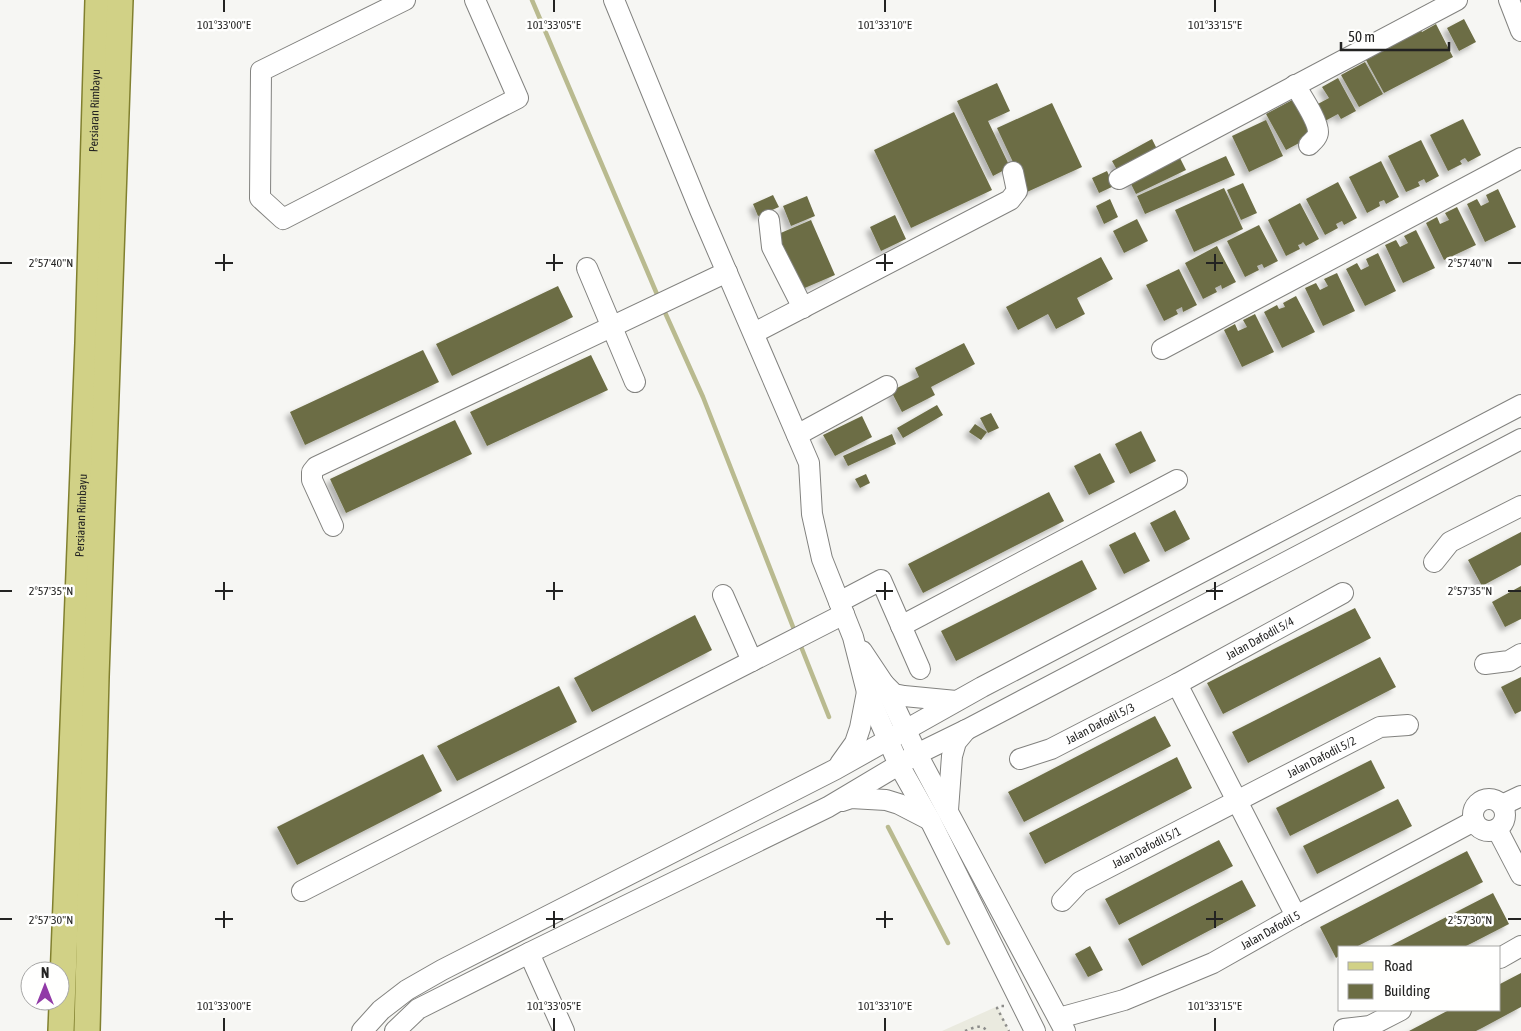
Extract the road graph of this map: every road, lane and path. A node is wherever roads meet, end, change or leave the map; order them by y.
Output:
1 (98, 0) edge
2 (120, 0) edge
3 (405, 0) edge
4 (475, 0) edge
5 (614, 0) edge
6 (1456, 0) edge
7 (1508, 0) edge
8 (1521, 31) edge
9 (1295, 85) junction
10 (1309, 145) dead end
11 (1521, 158) edge
12 (1013, 172) dead end
13 (1118, 179) dead end
14 (769, 220) dead end
15 (587, 268) dead end
16 (728, 272) junction
17 (803, 308) junction
18 (612, 328) junction
19 (754, 333) junction
20 (1162, 349) dead end
21 (635, 382) dead end
22 (887, 386) dead end
23 (1521, 405) edge
24 (797, 435) junction
25 (1521, 439) edge
26 (1177, 480) dead end
27 (1521, 506) edge
28 (333, 526) dead end
29 (1434, 562) dead end
30 (1343, 593) dead end
31 (723, 595) dead end
32 (841, 608) junction
33 (901, 626) junction
34 (1521, 654) edge
35 (752, 660) junction
36 (1485, 664) dead end
37 (920, 669) dead end
38 (1176, 684) junction
39 (876, 688) junction
40 (956, 701) junction
41 (1408, 725) dead end
42 (906, 730) junction
43 (966, 730) junction
44 (888, 741) junction
45 (917, 754) junction
46 (1020, 759) dead end
47 (899, 765) junction
48 (836, 769) junction
49 (1521, 796) edge
50 (1236, 801) junction
51 (1502, 805) junction
52 (828, 807) junction
53 (948, 810) junction
54 (930, 820) junction
55 (1474, 821) junction
56 (1497, 829) junction
57 (1521, 875) edge
58 (302, 891) dead end
59 (1062, 902) dead end
60 (1296, 916) junction
61 (1521, 946) edge
62 (529, 953) junction
63 (1501, 957) edge
64 (1399, 1011) edge
65 (1062, 1024) edge
66 (1344, 1029) dead end
67 (61, 1031) edge
68 (87, 1031) edge
69 (362, 1031) edge
70 (395, 1031) edge
71 (564, 1031) edge
72 (966, 1031) edge
73 (987, 1031) edge
74 (1035, 1031) edge

1 - 67 main road, Persiaran Rimbayu
2 - 68 main road, Persiaran Rimbayu
3 - 4 street
5 - 16 street
6 - 9 street
7 - 8 street
9 - 10 street
9 - 13 street
11 - 20 street
12 - 17 street
14 - 17 street
15 - 18 street
16 - 18 street
16 - 19 street
17 - 19 street
18 - 21 street
18 - 28 street
19 - 24 street
22 - 24 street
23 - 40 street
24 - 32 street
25 - 43 street
26 - 33 street
27 - 29 street
30 - 38 street, Jalan Dafodil 5/4
31 - 35 street
32 - 33 street
32 - 35 street
32 - 39 street
33 - 37 street
34 - 36 street
35 - 58 street
38 - 46 street, Jalan Dafodil 5/3
38 - 50 street
39 - 40 street
39 - 42 street
39 - 44 street
39 - 48 street
40 - 42 street
41 - 50 street, Jalan Dafodil 5/2
42 - 44 street
42 - 45 street
43 - 45 street
43 - 53 street
44 - 47 street
44 - 48 street
45 - 47 street
45 - 53 street
47 - 52 street
47 - 54 street
48 - 69 street
49 - 51 street
50 - 59 street, Jalan Dafodil 5/1
50 - 60 street
51 - 55 street
51 - 56 street
52 - 54 street
52 - 62 street
53 - 65 street
54 - 74 street
55 - 56 street
55 - 60 street, Jalan Dafodil 5
56 - 57 street
60 - 65 street, Jalan Dafodil 5
61 - 63 street
62 - 70 street
62 - 71 street
64 - 66 street
72 - 73 path

